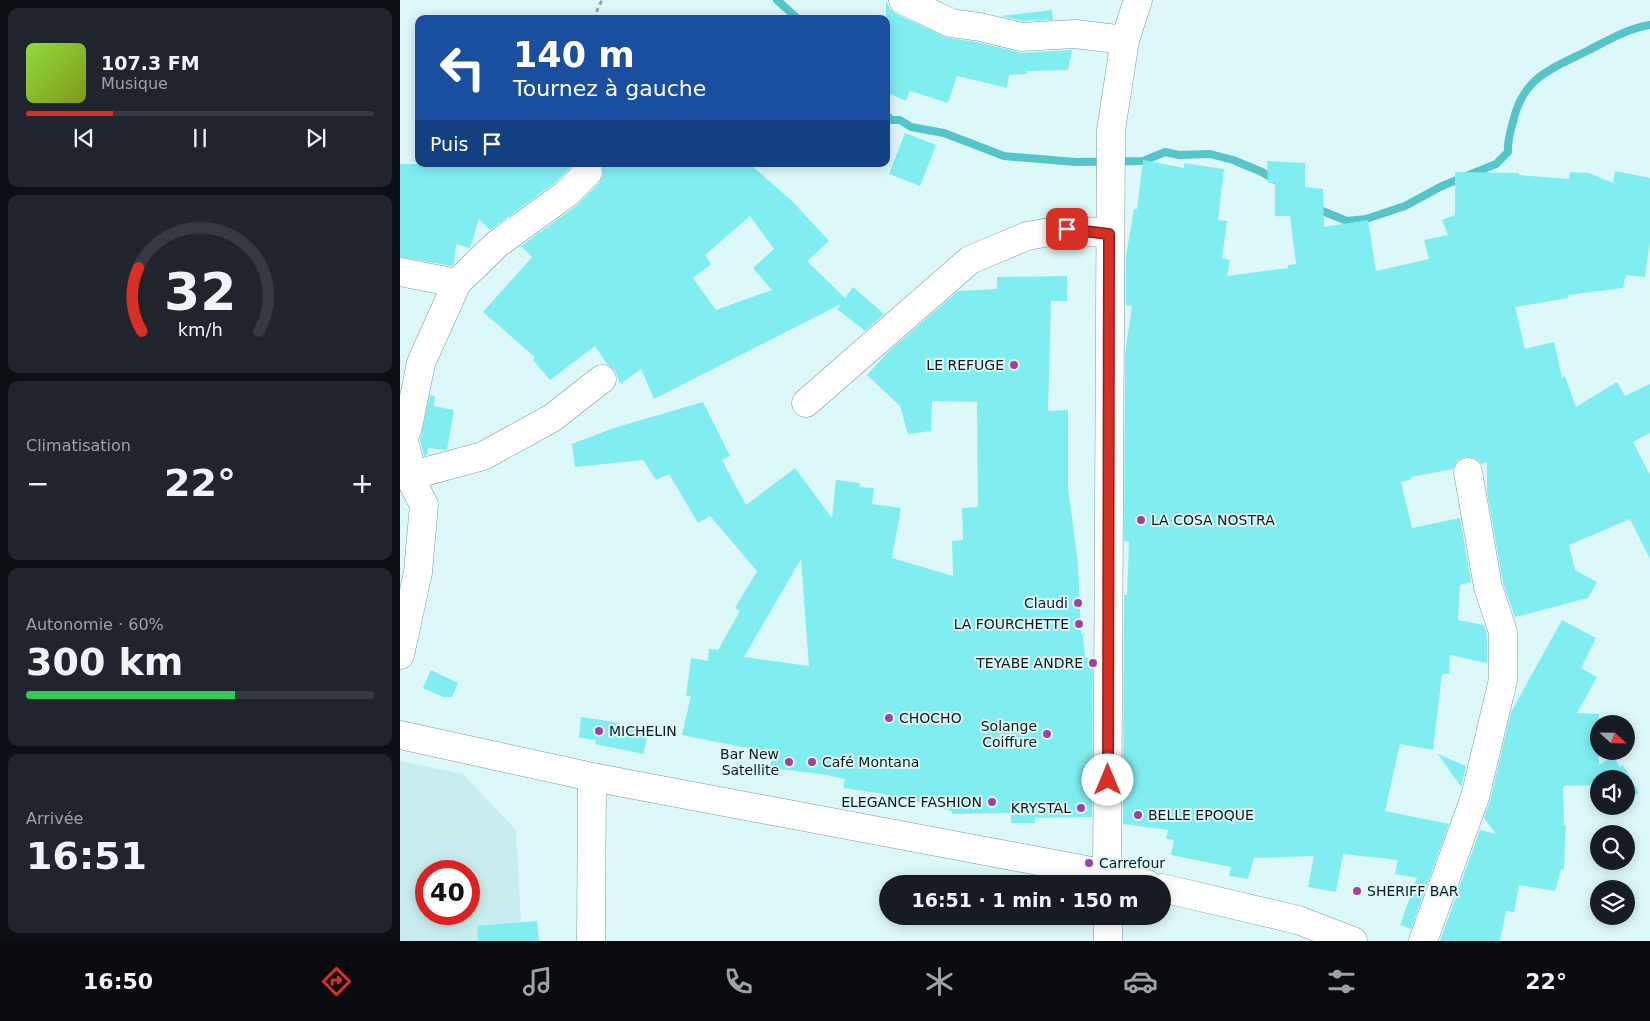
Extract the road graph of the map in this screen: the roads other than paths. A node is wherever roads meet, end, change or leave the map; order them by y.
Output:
1 (904, 0) edge
2 (1138, 0) edge
3 (1126, 40) junction
4 (588, 172) dead end
5 (1109, 234) junction
6 (400, 272) edge
7 (457, 282) junction
8 (602, 379) dead end
9 (806, 403) dead end
10 (1468, 472) dead end
11 (410, 476) junction
12 (400, 655) edge
13 (400, 735) edge
14 (592, 777) junction
15 (1087, 875) edge
16 (1107, 875) edge
17 (1171, 890) edge
18 (1108, 925) edge
19 (591, 941) edge
20 (1108, 941) edge
21 (1353, 941) edge
22 (1423, 941) edge

1 - 3 street
2 - 3 street
3 - 5 street
4 - 7 street
5 - 9 street
5 - 16 street
6 - 7 street
7 - 11 street
8 - 11 street
10 - 22 street
11 - 12 street
13 - 14 street
14 - 15 street
14 - 19 street
17 - 21 street
18 - 20 street

